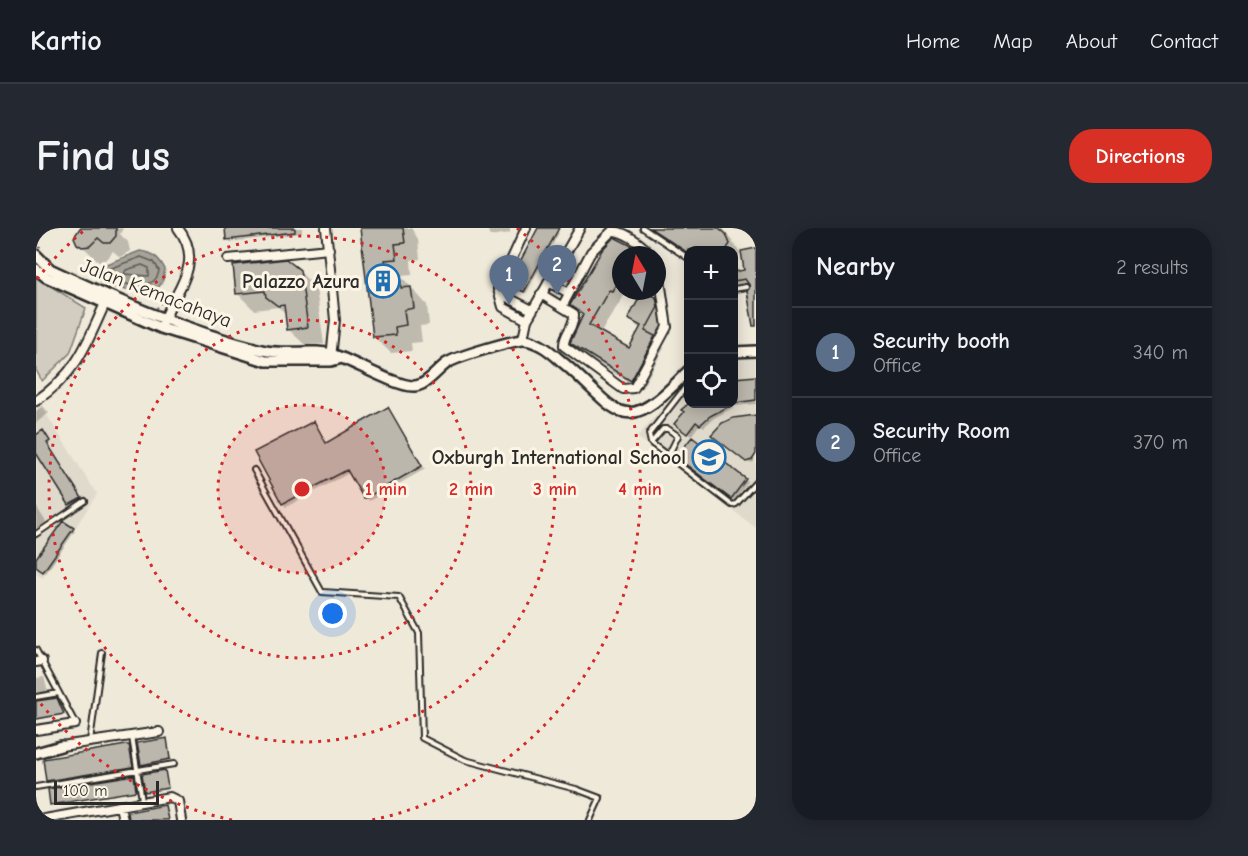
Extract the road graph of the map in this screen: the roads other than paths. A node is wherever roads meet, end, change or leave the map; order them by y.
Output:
1 (178, 228) edge
2 (326, 228) edge
3 (526, 228) edge
4 (580, 228) edge
5 (643, 228) edge
6 (642, 246) edge
7 (329, 249) junction
8 (40, 253) edge
9 (684, 255) edge
10 (228, 259) dead end
11 (36, 269) edge
12 (548, 282) junction
13 (746, 287) dead end
14 (738, 288) edge
15 (499, 293) junction
16 (569, 293) junction
17 (541, 294) junction
18 (663, 300) edge
19 (107, 301) junction
20 (563, 305) junction
21 (532, 310) junction
22 (527, 320) junction
23 (162, 324) junction
24 (523, 339) junction
25 (756, 351) edge
26 (738, 352) edge
27 (332, 357) junction
28 (684, 375) edge
29 (684, 389) edge
30 (36, 401) edge
31 (656, 424) junction
32 (663, 429) junction
33 (651, 443) junction
34 (668, 456) junction
35 (254, 470) dead end
36 (756, 482) edge
37 (85, 501) dead end
38 (36, 534) edge
39 (36, 650) edge
40 (102, 653) dead end
41 (39, 661) edge
42 (59, 693) junction
43 (36, 697) edge
44 (75, 724) joint
45 (36, 730) edge
46 (159, 732) dead end
47 (132, 736) junction
48 (90, 742) junction
49 (61, 746) junction
50 (36, 747) edge
51 (36, 753) edge
52 (174, 764) dead end
53 (138, 770) junction
54 (36, 788) edge
55 (142, 802) junction
56 (120, 806) junction
57 (89, 811) junction
58 (36, 814) edge
59 (52, 819) edge
60 (38, 820) edge
61 (92, 820) edge
62 (123, 820) edge
63 (181, 820) edge
64 (590, 820) edge

1 - 23 street
2 - 7 street
3 - 15 street
4 - 12 street
5 - 9 lane
6 - 16 street
7 - 10 street
7 - 27 street
8 - 19 street, Jalan Kemacahaya
11 - 19 street, Jalan Kemacahaya
12 - 16 street
12 - 17 street
13 - 14 lane
15 - 21 street
15 - 22 street
16 - 20 street
17 - 20 street
17 - 21 street
18 - 20 street
19 - 23 street, Jalan Kemacahaya
19 - 30 street
21 - 22 street
22 - 24 street
23 - 27 street, Jalan Kemacahaya
24 - 27 street, Jalan Kemacahaya
24 - 28 street
25 - 26 street
29 - 31 lane
31 - 32 lane
31 - 33 lane
32 - 33 lane
32 - 34 lane
33 - 34 lane
34 - 36 lane
35 - 64 lane
37 - 38 lane
39 - 41 lane
40 - 48 lane
41 - 42 lane
42 - 43 lane
42 - 44 lane
44 - 45 street
46 - 47 street
47 - 48 street
47 - 53 lane
48 - 49 street
49 - 50 street
49 - 51 street
52 - 53 lane
53 - 54 lane
53 - 55 lane
55 - 56 street
55 - 63 street
56 - 57 street
56 - 62 street
57 - 59 street
57 - 61 lane
58 - 60 street
59 - 60 street

